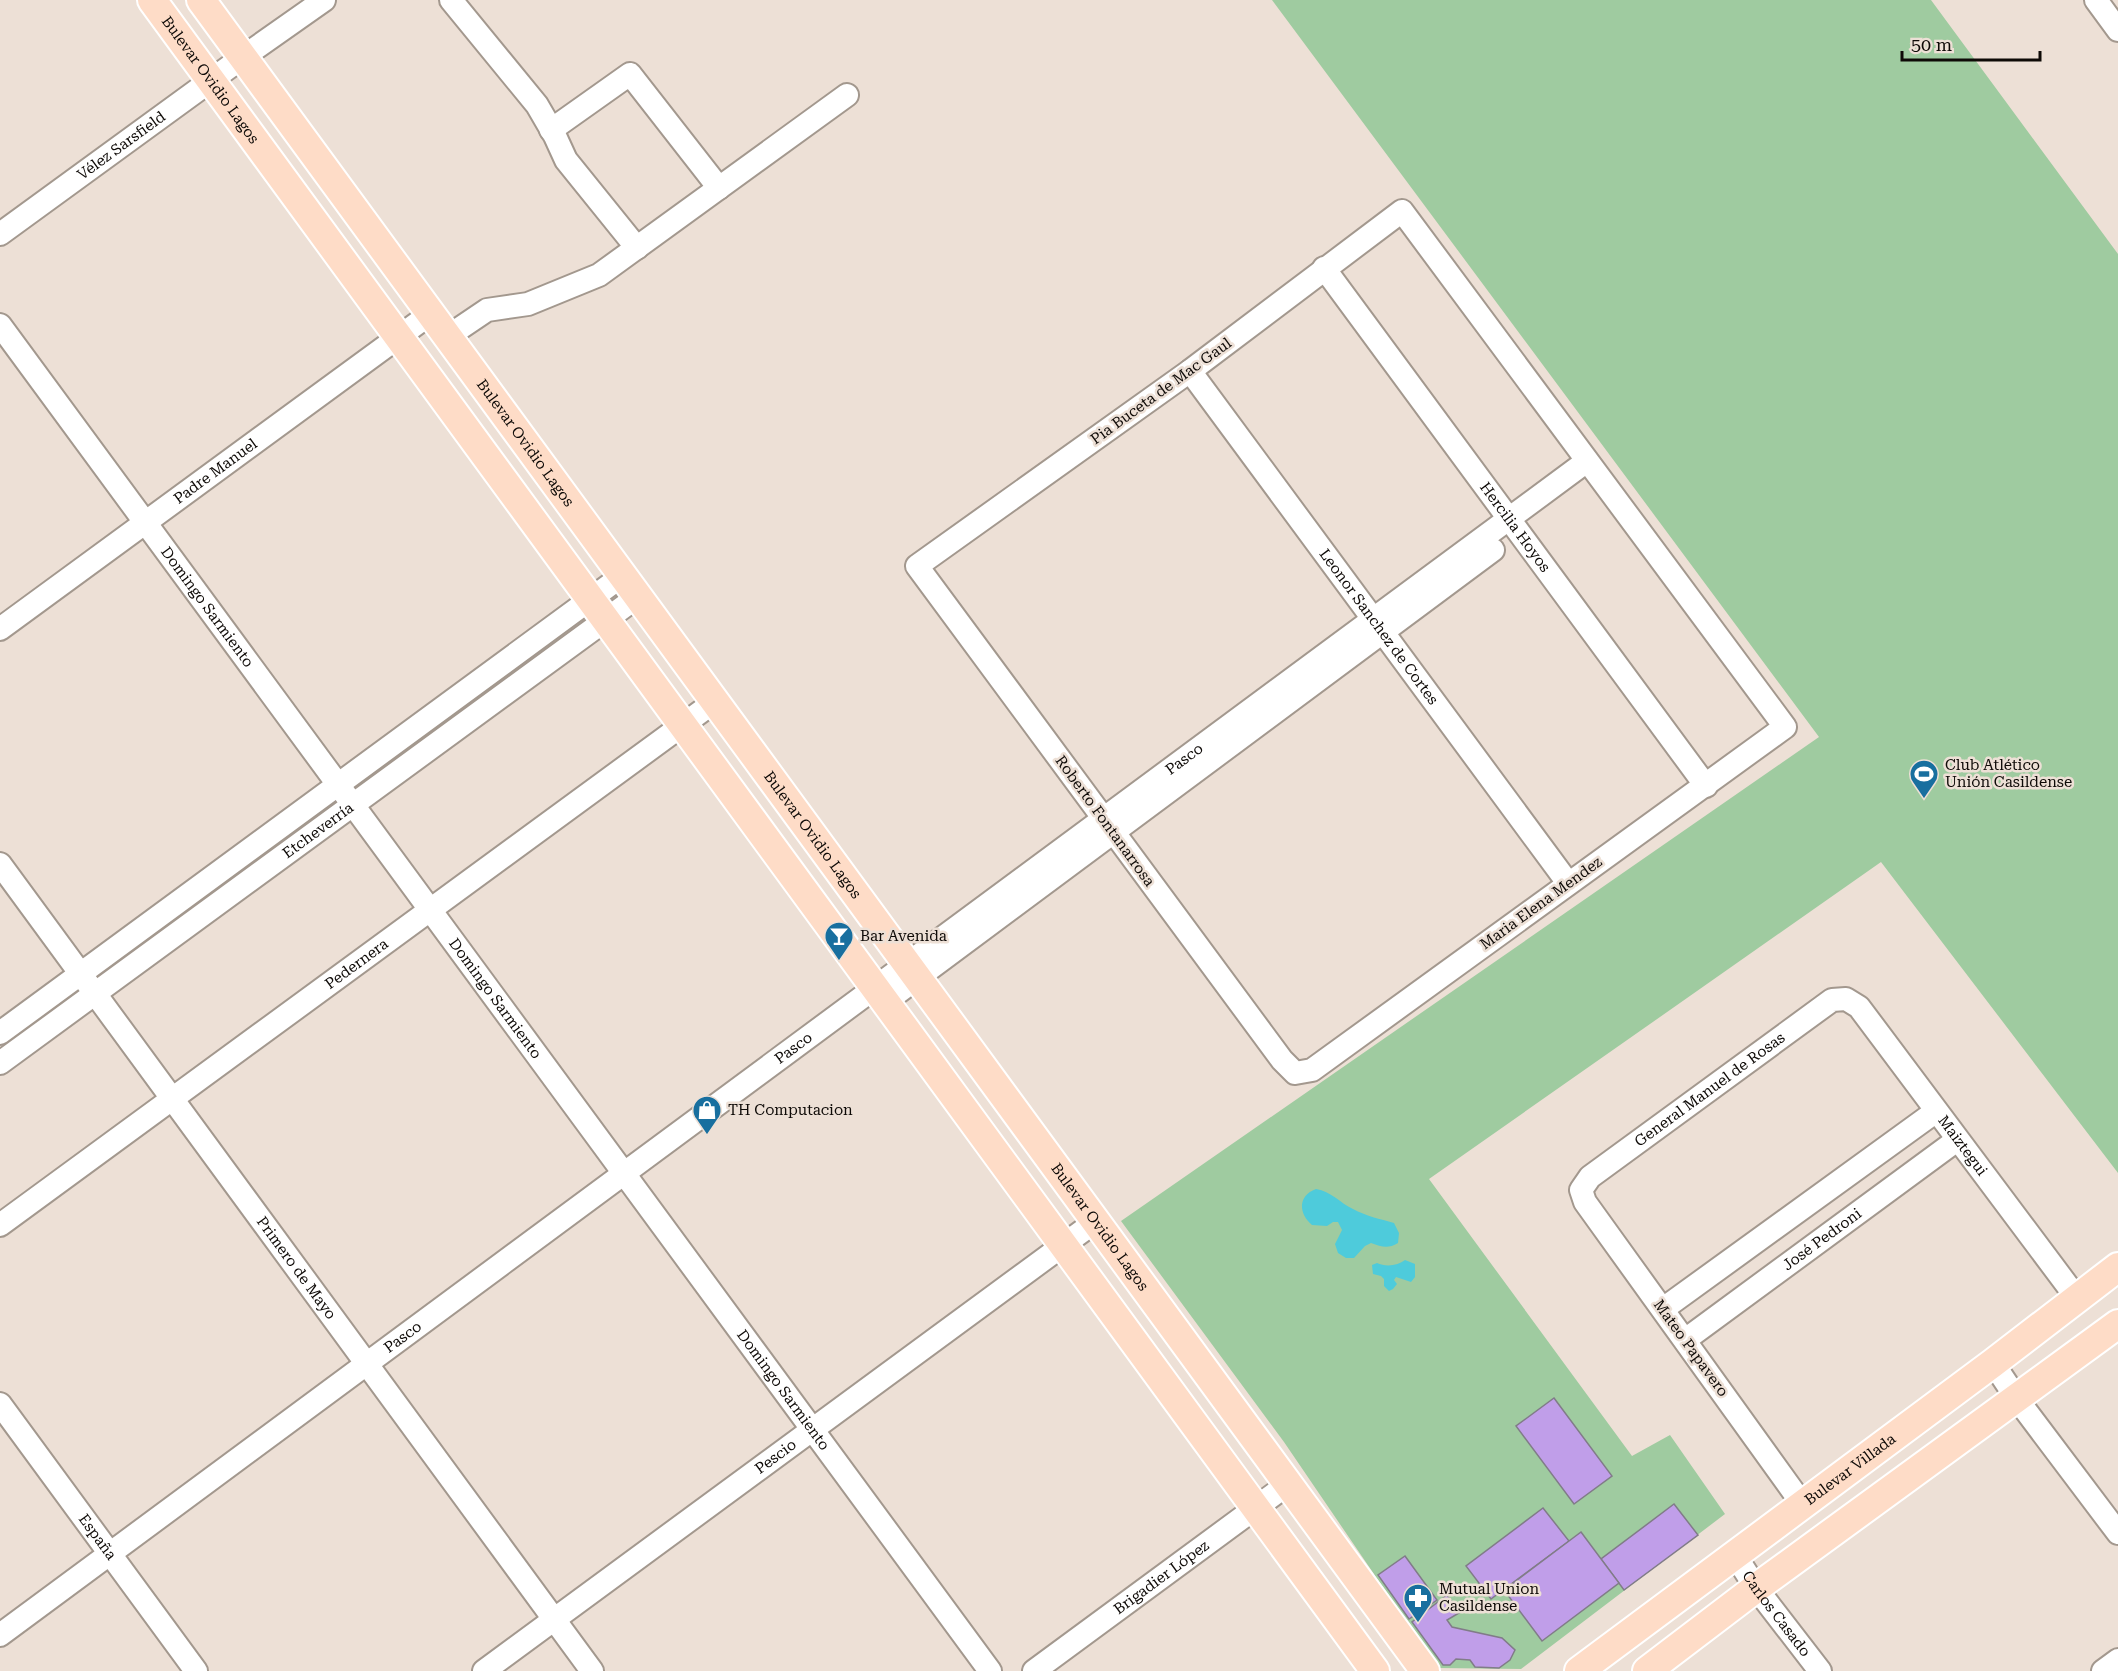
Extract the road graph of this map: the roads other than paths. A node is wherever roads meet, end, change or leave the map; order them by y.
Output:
1 (152, 0) edge
2 (201, 0) edge
3 (324, 0) edge
4 (451, 0) edge
5 (2096, 0) edge
6 (2118, 30) edge
7 (243, 57) junction
8 (210, 80) junction
9 (847, 95) dead end
10 (551, 130) junction
11 (719, 188) junction
12 (0, 234) edge
13 (637, 248) junction
14 (1324, 268) junction
15 (430, 314) junction
16 (0, 326) edge
17 (398, 337) junction
18 (447, 337) junction
19 (1190, 371) junction
20 (1591, 467) junction
21 (145, 523) junction
22 (1513, 525) junction
23 (917, 566) joint
24 (630, 586) junction
25 (598, 609) junction
26 (1378, 626) junction
27 (0, 629) edge
28 (714, 702) junction
29 (683, 726) junction
30 (338, 785) junction
31 (1706, 786) junction
32 (353, 805) junction
33 (1109, 826) junction
34 (0, 864) edge
35 (1568, 883) junction
36 (430, 910) junction
37 (912, 971) junction
38 (81, 974) junction
39 (95, 994) junction
40 (880, 995) junction
41 (1846, 999) joint
42 (0, 1033) edge
43 (0, 1063) edge
44 (1295, 1073) joint
45 (172, 1099) junction
46 (1935, 1112) junction
47 (1957, 1140) junction
48 (624, 1174) junction
49 (1581, 1190) joint
50 (1096, 1221) junction
51 (0, 1225) edge
52 (1063, 1245) junction
53 (2118, 1267) edge
54 (2076, 1297) junction
55 (1663, 1309) junction
56 (2118, 1324) edge
57 (1685, 1340) junction
58 (1993, 1363) junction
59 (367, 1364) junction
60 (2017, 1399) junction
61 (0, 1404) edge
62 (812, 1430) junction
63 (1288, 1484) junction
64 (1803, 1505) junction
65 (1256, 1508) junction
66 (2118, 1533) edge
67 (110, 1554) junction
68 (1735, 1555) junction
69 (1756, 1588) junction
70 (554, 1620) junction
71 (0, 1635) edge
72 (2118, 1660) edge
73 (196, 1671) edge
74 (484, 1671) edge
75 (592, 1671) edge
76 (990, 1671) edge
77 (1034, 1671) edge
78 (1375, 1671) edge
79 (1425, 1671) edge
80 (1579, 1671) edge
81 (1647, 1671) edge
82 (1820, 1671) edge
83 (2103, 1671) edge

1 - 8 main road, Bulevar Ovidio Lagos
2 - 7 main road, Bulevar Ovidio Lagos
3 - 7 street, Vélez Sarsfield
4 - 10 street
5 - 6 street
7 - 8 street, Vélez Sarsfield
7 - 15 main road, Bulevar Ovidio Lagos
8 - 12 street, Vélez Sarsfield
8 - 17 main road, Bulevar Ovidio Lagos
9 - 11 street
10 - 11 street
10 - 13 street
11 - 13 street
13 - 18 street
14 - 19 street, Pia Buceta de Mac Gaul
14 - 20 street, Pia Buceta de Mac Gaul
14 - 22 street, Hercilia Hoyos
15 - 17 street, Padre Manuel
15 - 18 main road, Bulevar Ovidio Lagos
16 - 21 street, Domingo Sarmiento
17 - 21 street, Padre Manuel
17 - 25 main road, Bulevar Ovidio Lagos
18 - 24 main road, Bulevar Ovidio Lagos
19 - 23 street, Pia Buceta de Mac Gaul
19 - 26 street, Leonor Sanchez de Cortes
20 - 22 street, Pasco
20 - 31 street, Maria Elena Mendez
21 - 27 street, Padre Manuel
21 - 30 street, Domingo Sarmiento
22 - 26 street, Pasco
22 - 31 street, Hercilia Hoyos
23 - 33 street, Roberto Fontanarrosa
24 - 25 street, Etcheverría
24 - 28 main road, Bulevar Ovidio Lagos
25 - 29 main road, Bulevar Ovidio Lagos
25 - 30 street, Etcheverría
25 - 32 street, Etcheverría
26 - 33 street, Pasco
26 - 35 street, Leonor Sanchez de Cortes
28 - 29 street, Pedernera
28 - 37 main road, Bulevar Ovidio Lagos
29 - 36 street, Pedernera
29 - 40 main road, Bulevar Ovidio Lagos
30 - 32 street, Domingo Sarmiento
30 - 38 street, Etcheverría
31 - 35 street, Maria Elena Mendez
32 - 36 street, Domingo Sarmiento
32 - 39 street, Etcheverría
33 - 37 street, Pasco
33 - 44 street, Roberto Fontanarrosa
34 - 38 street, Primero de Mayo
35 - 44 street, Maria Elena Mendez
36 - 45 street, Pedernera
36 - 48 street, Domingo Sarmiento
37 - 40 street, Pasco
37 - 50 main road, Bulevar Ovidio Lagos
38 - 39 street, Primero de Mayo
38 - 42 street, Etcheverría
39 - 43 street, Etcheverría
39 - 45 street, Primero de Mayo
40 - 48 street, Pasco
40 - 52 main road, Bulevar Ovidio Lagos
41 - 46 street, Maiztegui
41 - 49 street, General Manuel de Rosas
45 - 51 street, Pedernera
45 - 59 street, Primero de Mayo
46 - 47 street, Maiztegui
46 - 55 street
47 - 54 street, Maiztegui
47 - 57 street, José Pedroni
48 - 59 street, Pasco
48 - 62 street, Domingo Sarmiento
49 - 55 street, Mateo Papavero
50 - 52 street, Pescio
50 - 63 main road, Bulevar Ovidio Lagos
52 - 62 street, Pescio
52 - 65 main road, Bulevar Ovidio Lagos
53 - 54 main road, Bulevar Villada
54 - 58 main road, Bulevar Villada
55 - 57 street, Mateo Papavero
56 - 60 main road
57 - 64 street, Mateo Papavero
58 - 60 street
58 - 64 main road, Bulevar Villada
59 - 67 street, Pasco
59 - 70 street, Primero de Mayo
60 - 66 street
60 - 69 main road
61 - 67 street, España
62 - 70 street, Pescio
62 - 76 street, Domingo Sarmiento
63 - 65 street, Brigadier López
63 - 79 main road, Bulevar Ovidio Lagos
64 - 68 main road, Bulevar Villada
65 - 77 street, Brigadier López
65 - 78 main road, Bulevar Ovidio Lagos
67 - 71 street, Pasco
67 - 73 street, España
68 - 69 street, Carlos Casado
68 - 80 main road, Bulevar Villada
69 - 81 main road
69 - 82 street, Carlos Casado
70 - 74 street, Pescio
70 - 75 street, Primero de Mayo
72 - 83 street

